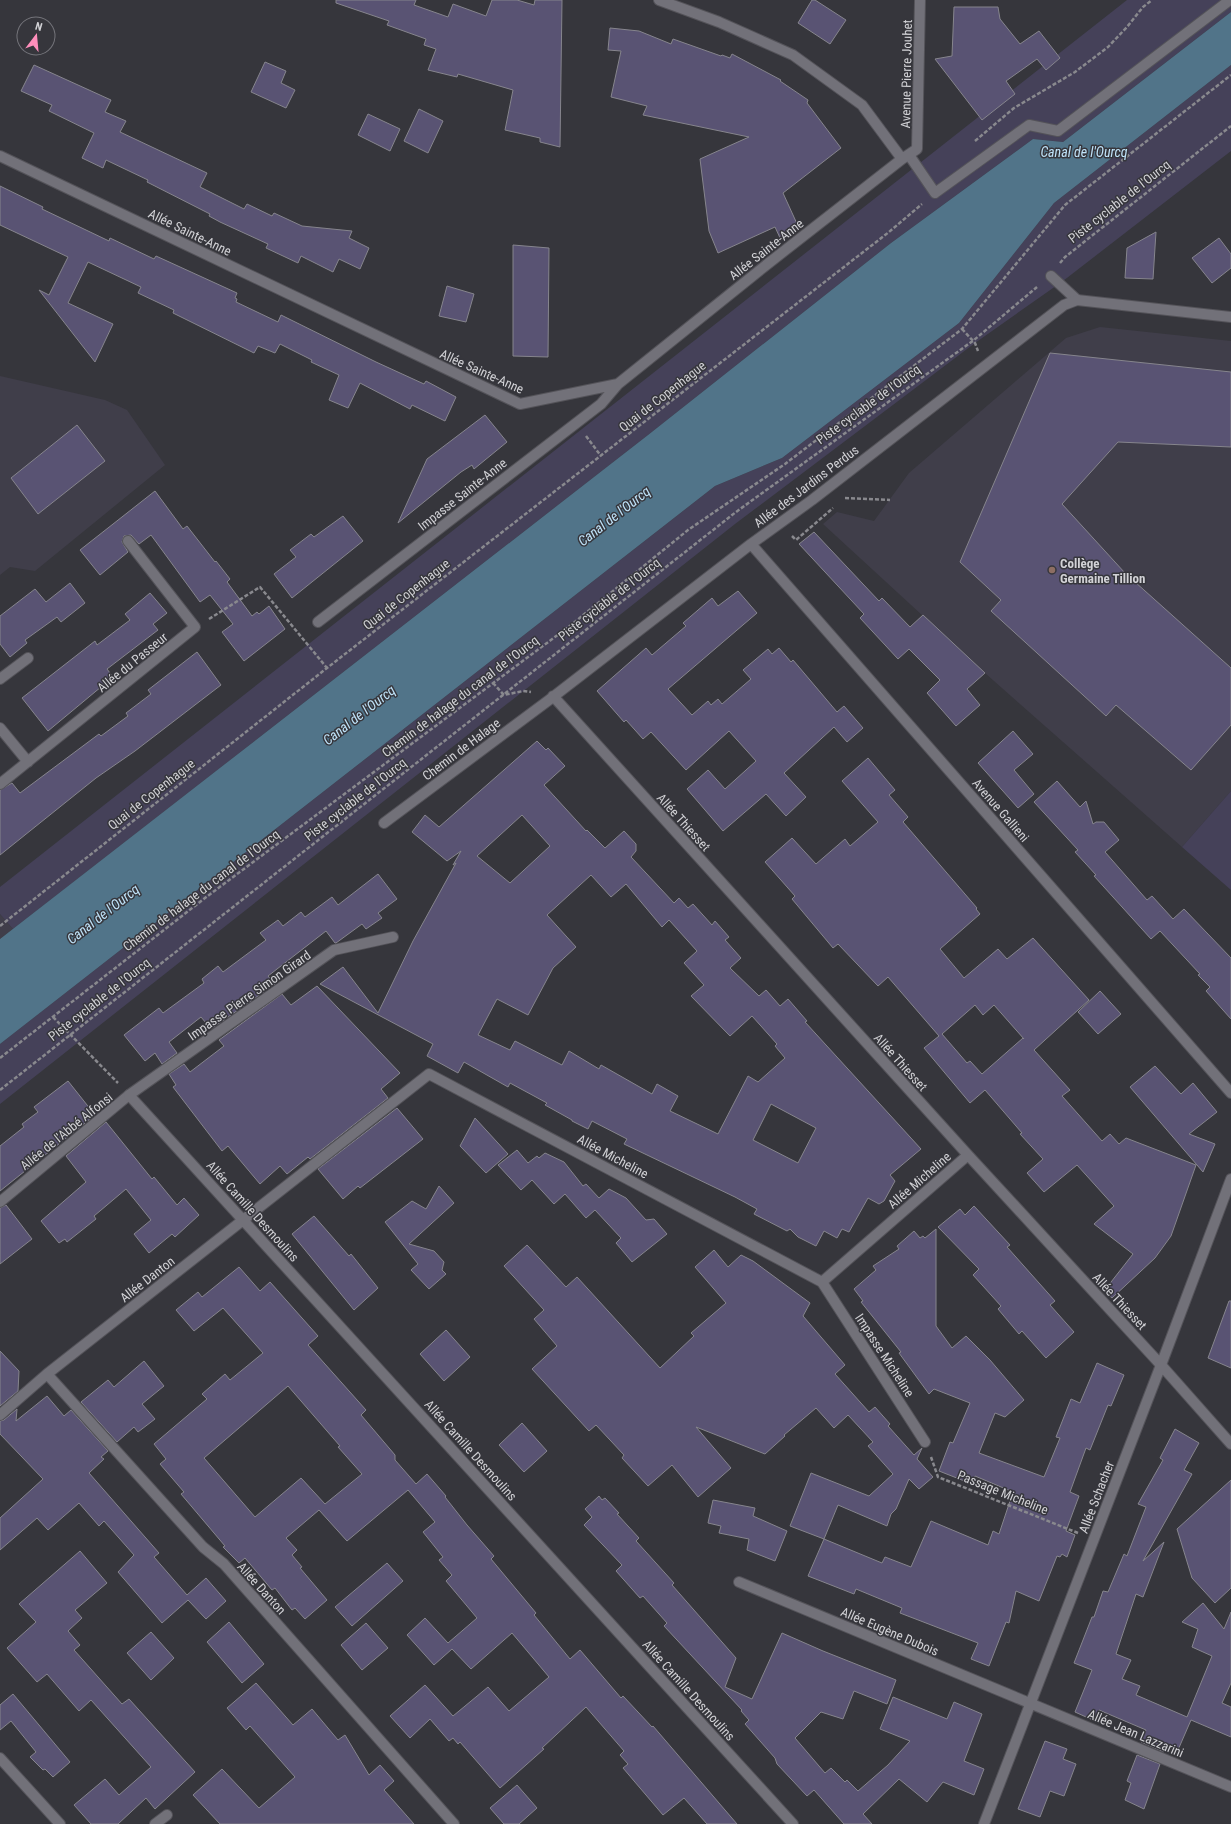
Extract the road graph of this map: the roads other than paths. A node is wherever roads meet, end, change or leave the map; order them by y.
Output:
1 (659, 0) edge
2 (920, 0) edge
3 (1230, 0) edge
4 (909, 154) junction
5 (0, 156) edge
6 (1050, 276) road end
7 (1077, 300) junction
8 (1231, 317) edge
9 (618, 384) junction
10 (128, 541) dead end
11 (751, 544) junction
12 (318, 622) dead end
13 (28, 658) dead end
14 (0, 679) edge
15 (551, 698) junction
16 (0, 728) edge
17 (28, 762) junction
18 (0, 784) edge
19 (384, 823) dead end
20 (393, 937) dead end
21 (1231, 1093) edge
22 (129, 1095) junction
23 (968, 1155) junction
24 (1231, 1179) edge
25 (0, 1202) edge
26 (243, 1219) junction
27 (822, 1282) junction
28 (1161, 1365) junction
29 (47, 1374) junction
30 (0, 1415) edge
31 (926, 1442) road end
32 (1231, 1444) edge
33 (739, 1582) dead end
34 (1030, 1703) junction
35 (0, 1758) edge
36 (1231, 1788) edge
37 (167, 1815) dead end
38 (60, 1824) edge
39 (155, 1824) edge
40 (454, 1824) edge
41 (793, 1824) edge
42 (984, 1824) edge

1 - 4 street
2 - 4 street, Avenue Pierre Jouhet
3 - 4 street
4 - 9 street, Allée Sainte-Anne
5 - 9 street, Allée Sainte-Anne
6 - 7 street
7 - 8 street
7 - 11 street, Allée des Jardins Perdus
9 - 12 street, Impasse Sainte-Anne
10 - 17 street, Allée du Passeur
11 - 15 street, Allée des Jardins Perdus
11 - 21 street, Avenue Gallieni
13 - 14 street
15 - 19 street, Chemin de Halage
15 - 23 street, Allée Thiesset
16 - 17 street
17 - 18 street, Allée du Passeur
20 - 22 street, Impasse Pierre Simon Girard
22 - 25 street, Allée de l'Abbé Alfonsi
22 - 26 street, Allée Camille Desmoulins
23 - 27 street, Allée Micheline
23 - 28 street, Allée Thiesset
24 - 28 street, Allée Schacher
26 - 27 street, Allée Micheline
26 - 29 street, Allée Danton
26 - 41 street, Allée Camille Desmoulins
27 - 31 street, Impasse Micheline
28 - 32 street, Allée Thiesset
28 - 34 street, Allée Schacher
29 - 30 street, Allée Danton
29 - 40 street, Allée Danton
33 - 34 street, Allée Eugène Dubois
34 - 36 street, Allée Jean Lazzarini
34 - 42 street, Allée Schacher
35 - 38 street
37 - 39 street

